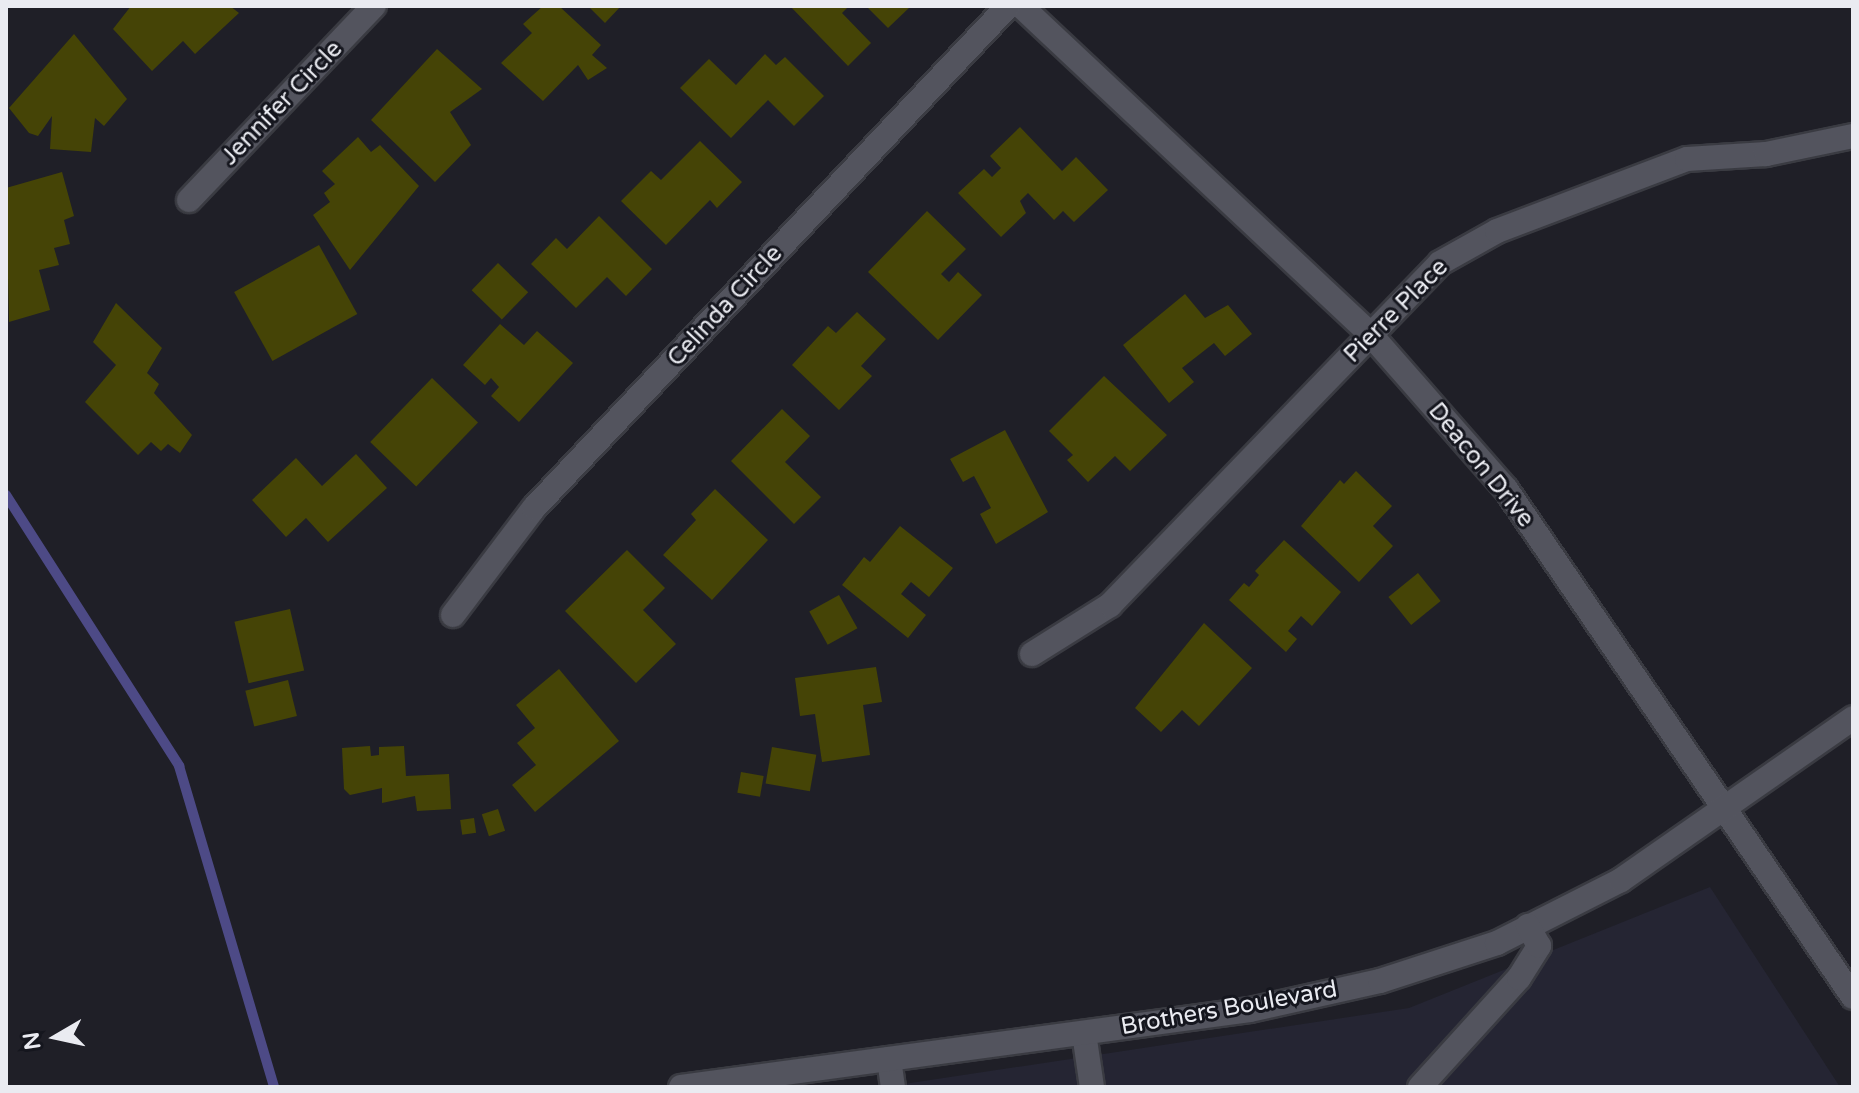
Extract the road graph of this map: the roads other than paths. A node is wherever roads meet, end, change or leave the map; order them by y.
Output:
1 (374, 6) edge
2 (1008, 6) edge
3 (1021, 6) edge
4 (1853, 136) edge
5 (189, 200) dead end
6 (1371, 335) junction
7 (453, 615) dead end
8 (1032, 654) dead end
9 (1853, 718) edge
10 (1725, 807) junction
11 (1528, 926) junction
12 (1853, 997) edge
13 (1084, 1033) junction
14 (889, 1059) junction
15 (681, 1087) edge
16 (893, 1087) edge
17 (1092, 1087) edge
18 (1420, 1087) edge

1 - 5 street, Jennifer Circle
2 - 7 street, Celinda Circle
3 - 6 street, Deacon Drive
4 - 6 street, Pierre Place
6 - 8 street, Pierre Place
6 - 10 street, Deacon Drive
9 - 10 street, Brothers Boulevard
10 - 11 street, Brothers Boulevard
10 - 12 street, Deacon Drive
11 - 13 street, Brothers Boulevard
11 - 18 street
13 - 14 street, Brothers Boulevard
13 - 17 street
14 - 15 street, Brothers Boulevard
14 - 16 street

